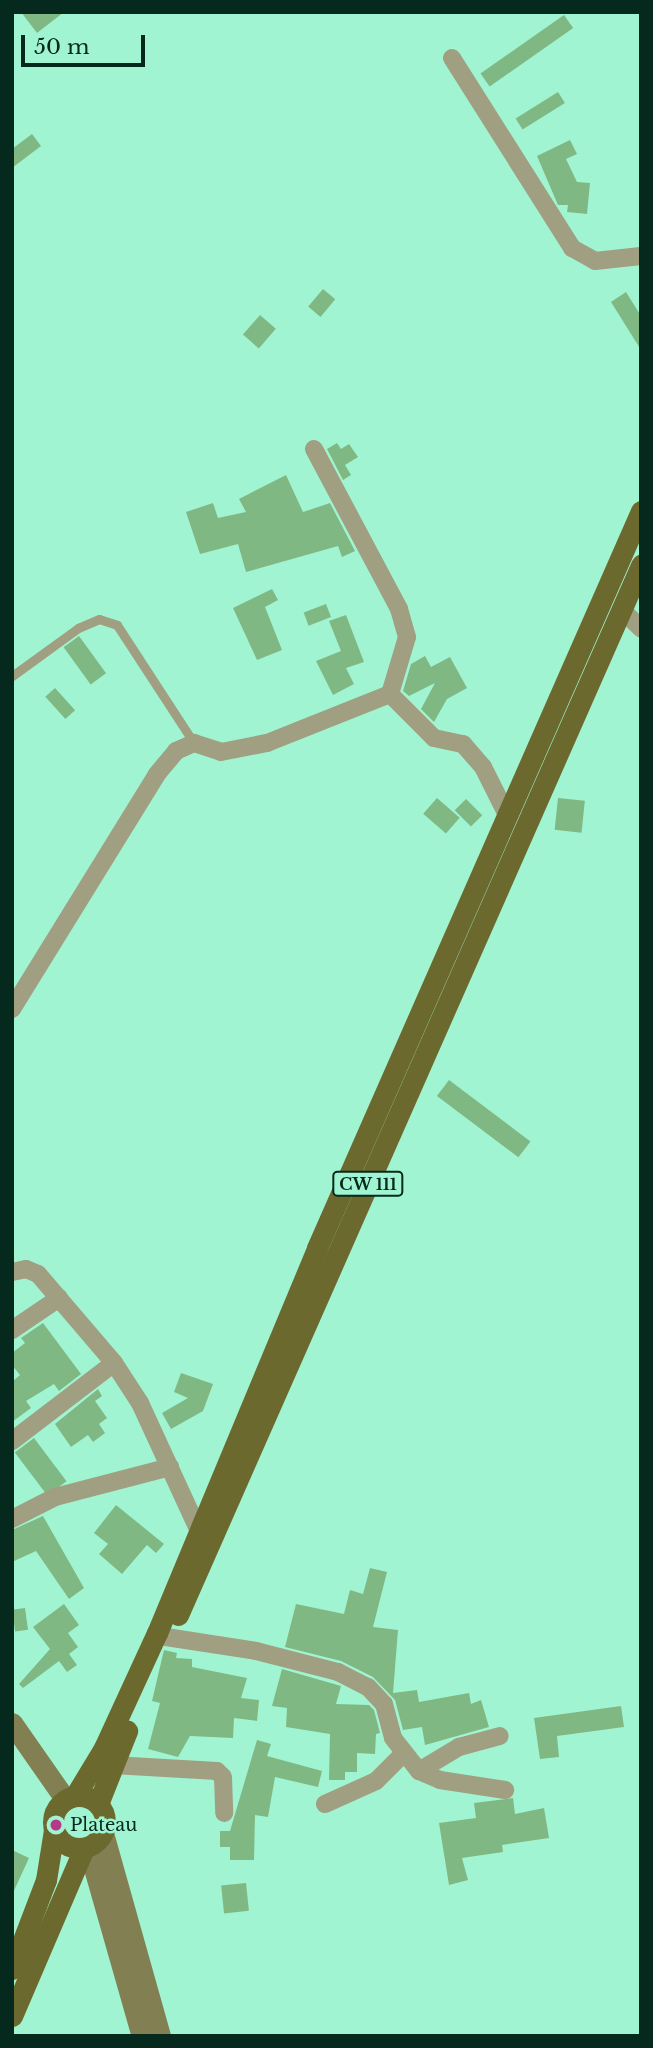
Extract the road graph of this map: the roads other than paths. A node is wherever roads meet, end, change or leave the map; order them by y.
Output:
1 (452, 58) dead end
2 (641, 256) edge
3 (314, 449) dead end
4 (641, 511) edge
5 (641, 565) edge
6 (621, 609) junction
7 (641, 628) edge
8 (12, 676) edge
9 (390, 694) junction
10 (194, 743) junction
11 (509, 817) junction
12 (12, 1009) edge
13 (12, 1272) edge
14 (59, 1298) junction
15 (12, 1330) edge
16 (114, 1363) junction
17 (12, 1441) edge
18 (170, 1467) junction
19 (12, 1519) edge
20 (198, 1528) junction
21 (166, 1637) junction
22 (12, 1723) edge
23 (500, 1737) dead end
24 (402, 1755) junction
25 (113, 1765) junction
26 (419, 1771) junction
27 (505, 1790) dead end
28 (70, 1797) junction
29 (98, 1804) junction
30 (325, 1804) dead end
31 (224, 1813) dead end
32 (54, 1830) junction
33 (91, 1842) junction
34 (12, 1969) edge
35 (12, 2016) edge
36 (142, 2036) edge
37 (160, 2036) edge

1 - 2 street
3 - 9 street
4 - 11 main road, CW 111
5 - 6 main road, CW 111
6 - 7 street
6 - 21 main road, CW 111
8 - 10 lane
9 - 10 street
9 - 11 street
10 - 12 street
11 - 20 main road, CW 111
13 - 14 street
14 - 15 street
14 - 16 street
16 - 17 street
16 - 18 street
18 - 19 street
18 - 20 street
20 - 28 main road, CW 111
21 - 24 street
21 - 25 main road, CW 111
22 - 28 main road
23 - 26 street
24 - 26 street
24 - 30 street
25 - 29 main road, CW 111
25 - 31 street
26 - 27 street
28 - 29 main road
28 - 32 main road
29 - 33 main road
32 - 33 main road
32 - 34 main road
33 - 35 main road
33 - 36 main road
33 - 37 main road

